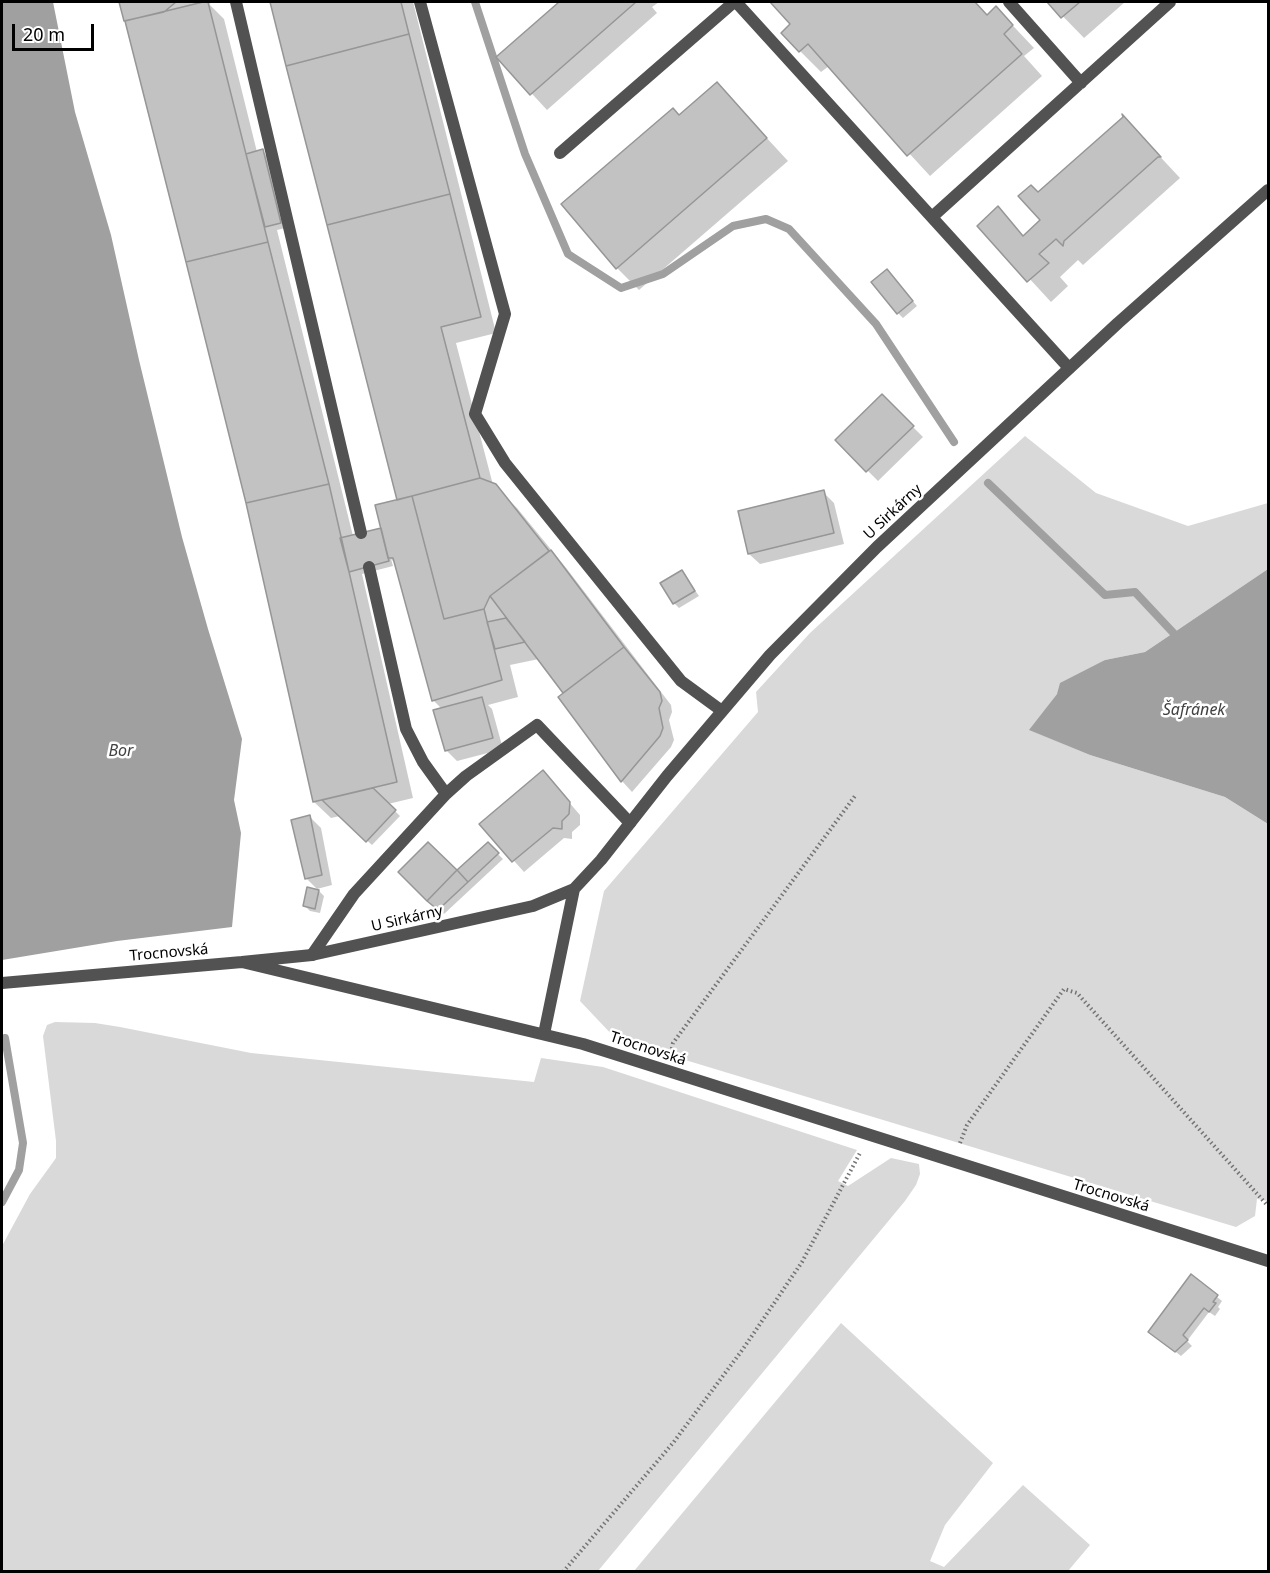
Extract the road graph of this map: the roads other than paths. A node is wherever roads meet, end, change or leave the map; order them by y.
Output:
1 (236, 2) edge
2 (420, 2) edge
3 (735, 2) edge
4 (1009, 2) edge
5 (1170, 2) edge
6 (1081, 83) junction
7 (560, 153) dead end
8 (1269, 190) edge
9 (932, 217) junction
10 (1069, 368) junction
11 (361, 533) dead end
12 (369, 567) dead end
13 (722, 711) junction
14 (446, 794) junction
15 (630, 823) junction
16 (574, 889) junction
17 (312, 955) junction
18 (242, 962) junction
19 (2, 983) edge
20 (544, 1034) junction
21 (1269, 1261) edge

1 - 11 street
2 - 13 street
3 - 7 street
3 - 9 street
4 - 6 street
5 - 6 street
6 - 9 street
8 - 10 street, U Sirkárny
9 - 10 street
10 - 13 street, U Sirkárny
12 - 14 street
13 - 15 street, U Sirkárny
14 - 15 street
14 - 17 street
15 - 16 street, U Sirkárny
16 - 17 street, U Sirkárny
16 - 20 street
17 - 18 street, U Sirkárny
18 - 19 street, Trocnovská
18 - 20 street, Trocnovská
20 - 21 street, Trocnovská

